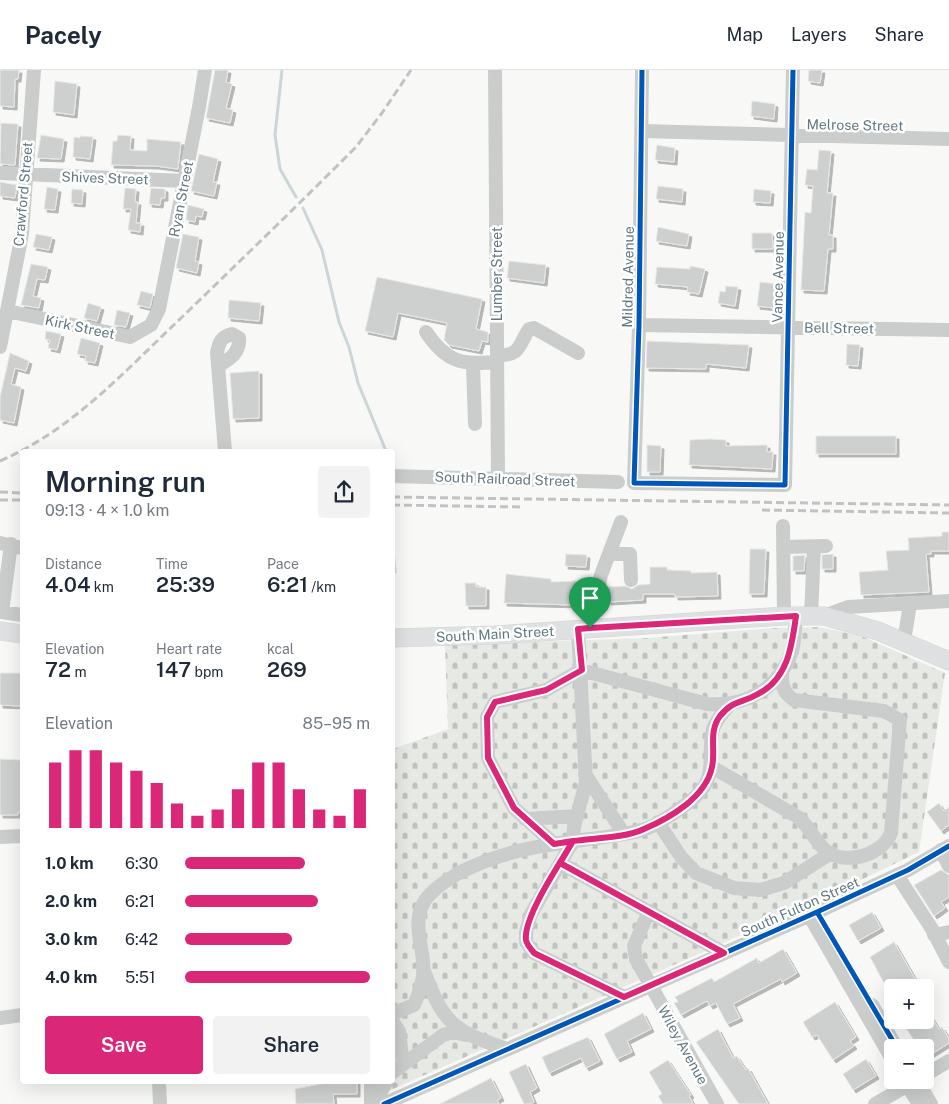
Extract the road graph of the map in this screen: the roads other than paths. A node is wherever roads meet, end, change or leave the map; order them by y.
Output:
1 (34, 70) edge
2 (205, 70) edge
3 (495, 70) edge
4 (642, 70) edge
5 (792, 70) edge
6 (641, 131) junction
7 (791, 135) junction
8 (949, 139) edge
9 (0, 173) edge
10 (25, 175) junction
11 (184, 181) junction
12 (7, 312) junction
13 (151, 325) joint
14 (639, 325) junction
15 (788, 328) junction
16 (949, 330) edge
17 (426, 332) dead end
18 (0, 347) edge
19 (578, 353) dead end
20 (497, 359) junction
21 (218, 363) dead end
22 (473, 364) junction
23 (475, 424) dead end
24 (224, 449) edge
25 (395, 476) edge
26 (498, 478) junction
27 (618, 482) dead end
28 (785, 485) joint
29 (621, 522) dead end
30 (783, 526) dead end
31 (11, 545) edge
32 (784, 547) junction
33 (608, 554) junction
34 (631, 580) dead end
35 (949, 601) edge
36 (910, 604) junction
37 (20, 615) edge
38 (804, 616) junction
39 (584, 629) junction
40 (0, 632) edge
41 (20, 634) edge
42 (395, 638) edge
43 (904, 641) junction
44 (949, 661) edge
45 (582, 670) junction
46 (782, 671) junction
47 (760, 694) junction
48 (794, 700) junction
49 (730, 704) junction
50 (712, 767) junction
51 (586, 774) junction
52 (577, 816) junction
53 (525, 819) junction
54 (658, 822) junction
55 (624, 834) junction
56 (20, 836) edge
57 (0, 837) edge
58 (573, 841) junction
59 (554, 844) junction
60 (945, 848) edge
61 (831, 853) junction
62 (560, 863) junction
63 (949, 866) edge
64 (897, 875) junction
65 (649, 911) junction
66 (813, 914) junction
67 (949, 932) edge
68 (934, 935) junction
69 (724, 953) junction
70 (949, 962) edge
71 (423, 968) junction
72 (650, 986) junction
73 (624, 997) junction
74 (395, 1013) edge
75 (20, 1015) edge
76 (0, 1018) edge
77 (395, 1025) edge
78 (469, 1036) junction
79 (891, 1039) edge
80 (884, 1044) edge
81 (507, 1049) junction
82 (949, 1061) edge
83 (398, 1069) edge
84 (934, 1070) edge
85 (159, 1084) edge
86 (371, 1084) edge
87 (385, 1084) edge
88 (898, 1089) edge
89 (914, 1089) edge
90 (918, 1089) edge
91 (411, 1099) edge
92 (160, 1104) edge
93 (373, 1104) edge
94 (384, 1104) edge
95 (717, 1104) edge
96 (875, 1104) edge
97 (919, 1104) edge
98 (931, 1104) edge

1 - 10 street, Crawford Street
2 - 11 street, Ryan Street
3 - 20 street, Lumber Street
4 - 6 street, Mildred Avenue
5 - 7 street, Vance Avenue
6 - 7 street, Melrose Street
6 - 14 street, Mildred Avenue
7 - 8 street, Melrose Street
7 - 15 street, Vance Avenue
9 - 10 street, Shives Street
10 - 11 street, Shives Street
10 - 12 street, Crawford Street
11 - 13 street, Ryan Street
12 - 13 street, Kirk Street
12 - 18 street, Crawford Street
14 - 15 street, Bell Street
14 - 28 street, Mildred Avenue
15 - 16 street, Bell Street
15 - 28 street, Vance Avenue
17 - 22 street
19 - 20 street
20 - 22 street
20 - 26 street, Lumber Street
21 - 24 street
22 - 23 street
25 - 26 street, South Railroad Street
26 - 27 street, South Railroad Street
29 - 33 street
30 - 32 street
31 - 37 street
32 - 38 street
32 - 38 street
33 - 34 street
33 - 39 street
35 - 36 street
36 - 38 street
36 - 43 street
38 - 39 main road, South Main Street
38 - 43 main road, South Main Street
38 - 46 street
39 - 42 main road, South Main Street
39 - 45 street
40 - 41 main road
43 - 44 main road, South Main Street
45 - 49 street
45 - 51 street
45 - 53 street
46 - 47 street
46 - 48 street
47 - 48 street
47 - 49 street
48 - 61 street
49 - 50 street
50 - 54 street
50 - 61 street
51 - 52 street
51 - 55 street
52 - 53 street
52 - 58 street
53 - 59 street
54 - 55 street
54 - 61 street
55 - 58 street
56 - 57 street
58 - 59 street
58 - 62 street
59 - 71 street
60 - 63 street
60 - 64 street, South Fulton Street
62 - 65 street
62 - 73 street
64 - 66 street, South Fulton Street
64 - 68 street
65 - 69 street
65 - 72 street, Wiley Avenue
66 - 69 street, South Fulton Street
66 - 79 street
66 - 80 street
67 - 68 street
68 - 70 street
69 - 72 street, South Fulton Street
71 - 74 street
71 - 78 street
72 - 73 street, South Fulton Street
72 - 95 street, Wiley Avenue
73 - 81 street, South Fulton Street
75 - 76 street
77 - 83 street
78 - 81 street
78 - 83 street
81 - 91 street, South Fulton Street
82 - 84 street
85 - 92 street
86 - 93 street
87 - 93 street
88 - 96 street
89 - 97 street
90 - 98 street
91 - 94 street, South Fulton Street

